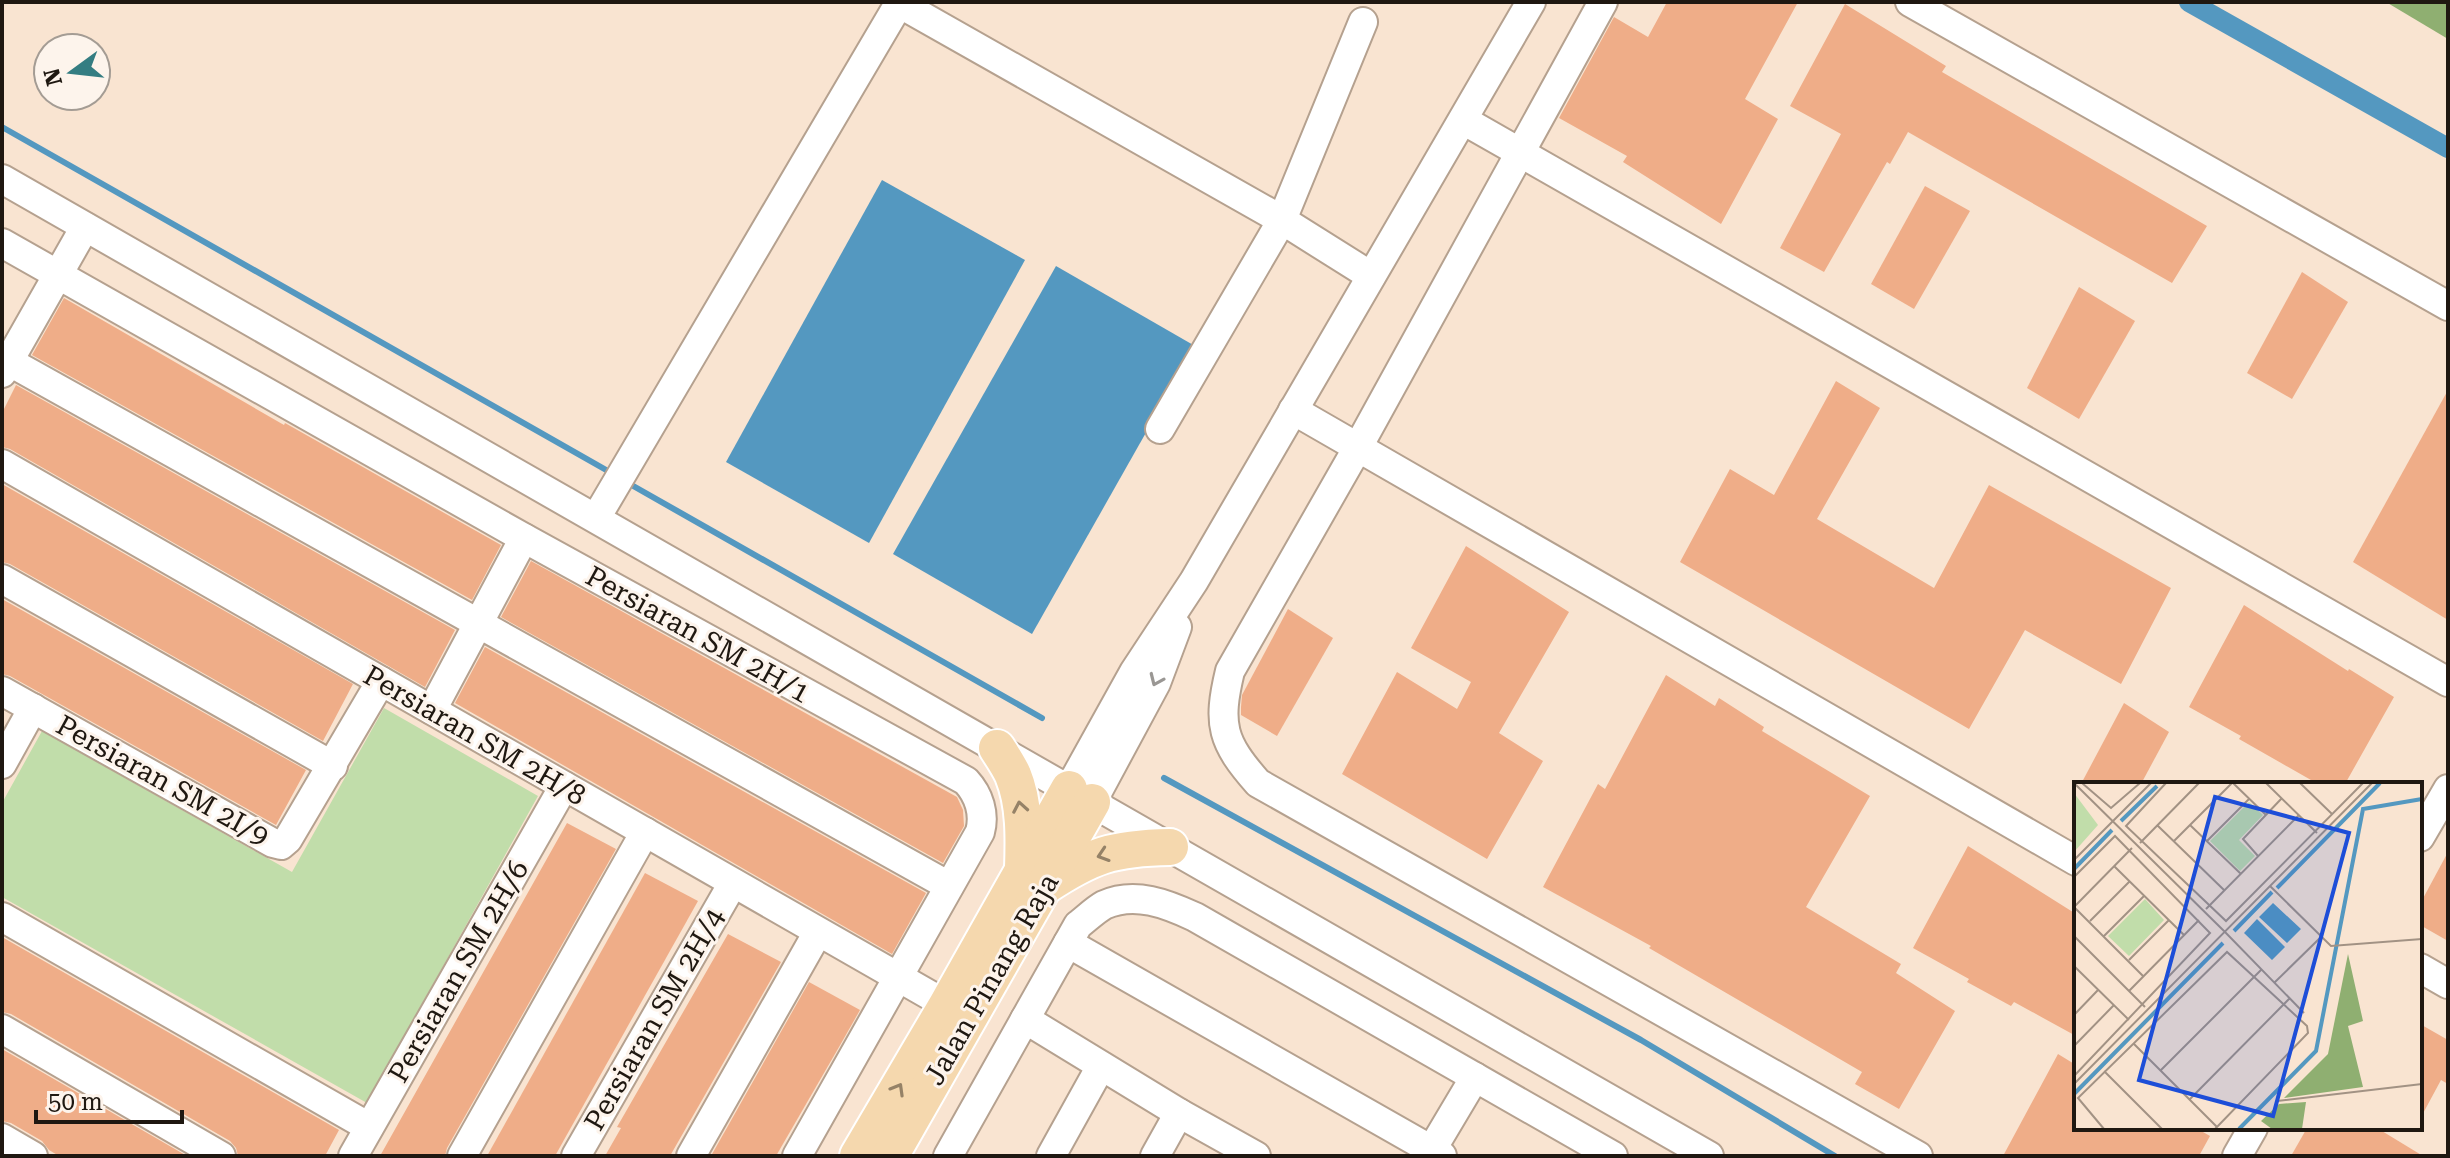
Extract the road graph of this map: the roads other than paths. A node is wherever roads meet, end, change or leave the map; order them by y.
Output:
1 (899, 2) edge
2 (1531, 2) edge
3 (1603, 2) edge
4 (1910, 2) edge
5 (1363, 22) dead end
6 (1463, 120) junction
7 (1520, 153) junction
8 (2, 179) edge
9 (1282, 220) junction
10 (85, 227) junction
11 (2, 243) edge
12 (57, 275) junction
13 (1371, 276) junction
14 (2448, 306) edge
15 (5, 367) edge
16 (1293, 410) junction
17 (1160, 429) dead end
18 (1358, 447) junction
19 (2, 464) edge
20 (596, 518) junction
21 (524, 538) junction
22 (2, 579) edge
23 (478, 625) junction
24 (381, 681) junction
25 (2448, 682) edge
26 (2, 691) edge
27 (33, 708) junction
28 (432, 710) junction
29 (997, 748) junction
30 (2, 764) edge
31 (333, 766) junction
32 (564, 786) junction
33 (2448, 789) edge
34 (1080, 795) junction
35 (645, 832) junction
36 (2422, 834) edge
37 (1170, 847) junction
38 (2074, 860) edge
39 (1033, 879) junction
40 (733, 883) junction
41 (949, 886) junction
42 (2, 917) edge
43 (818, 932) junction
44 (1068, 943) junction
45 (2422, 969) edge
46 (898, 977) junction
47 (2448, 984) edge
48 (947, 1005) junction
49 (1025, 1019) junction
50 (2, 1029) edge
51 (1101, 1066) junction
52 (1475, 1077) junction
53 (1179, 1113) junction
54 (369, 1127) junction
55 (2252, 1130) edge
56 (2, 1138) edge
57 (1434, 1154) edge
58 (33, 1156) edge
59 (221, 1156) edge
60 (353, 1156) edge
61 (462, 1156) edge
62 (576, 1156) edge
63 (691, 1156) edge
64 (797, 1156) edge
65 (858, 1156) edge
66 (890, 1156) edge
67 (948, 1156) edge
68 (1051, 1156) edge
69 (1155, 1156) edge
70 (1256, 1156) edge
71 (1613, 1156) edge
72 (1709, 1156) edge
73 (1918, 1156) edge
74 (2237, 1156) edge

1 - 9 street
1 - 20 street
2 - 6 street
3 - 7 street
4 - 14 street
5 - 9 street
6 - 7 street
6 - 13 street
7 - 18 street
7 - 25 street
8 - 10 street
9 - 13 street
9 - 17 street
10 - 12 street
10 - 20 street
11 - 12 street, Persiaran SM 2H/1
12 - 15 street
12 - 21 street, Persiaran SM 2H/1
13 - 16 street
15 - 23 street
16 - 18 street
16 - 34 street
18 - 38 street
18 - 73 street
19 - 24 street, Persiaran SM 2H/8
20 - 29 street
21 - 23 street
21 - 41 street, Persiaran SM 2H/1
22 - 31 street
23 - 28 street
23 - 41 street
24 - 28 street, Persiaran SM 2H/8
24 - 31 street, Persiaran SM 2I/9
26 - 27 street, Persiaran SM 2I/9
27 - 30 street
27 - 31 street, Persiaran SM 2I/9
28 - 32 street, Persiaran SM 2H/8
29 - 34 street
39 -> 29 main road
32 - 35 street, Persiaran SM 2H/8
32 - 54 street, Persiaran SM 2H/6
33 - 36 street
34 - 37 street
34 - 39 main road, Jalan Pinang Raja
35 - 40 street, Persiaran SM 2H/8
35 - 61 street
37 -> 39 main road
37 - 72 street
39 - 48 main road
39 - 66 main road, Jalan Pinang Raja
40 - 43 street, Persiaran SM 2H/8
40 - 62 street, Persiaran SM 2H/4
41 - 46 street, Persiaran SM 2H/1
42 - 54 street
43 - 46 street, Persiaran SM 2H/8
43 - 63 street
44 - 49 street
44 - 52 street
44 - 57 street
45 - 47 street
46 - 48 street, Persiaran SM 2H/8
46 - 64 street, Persiaran SM 2H/1
65 -> 48 main road
49 - 51 street
49 - 67 street
50 - 59 street
51 - 53 street
51 - 68 street
52 - 57 street
52 - 71 street
53 - 69 street
53 - 70 street
54 - 60 street, Persiaran SM 2H/6
55 - 74 street
56 - 58 street

